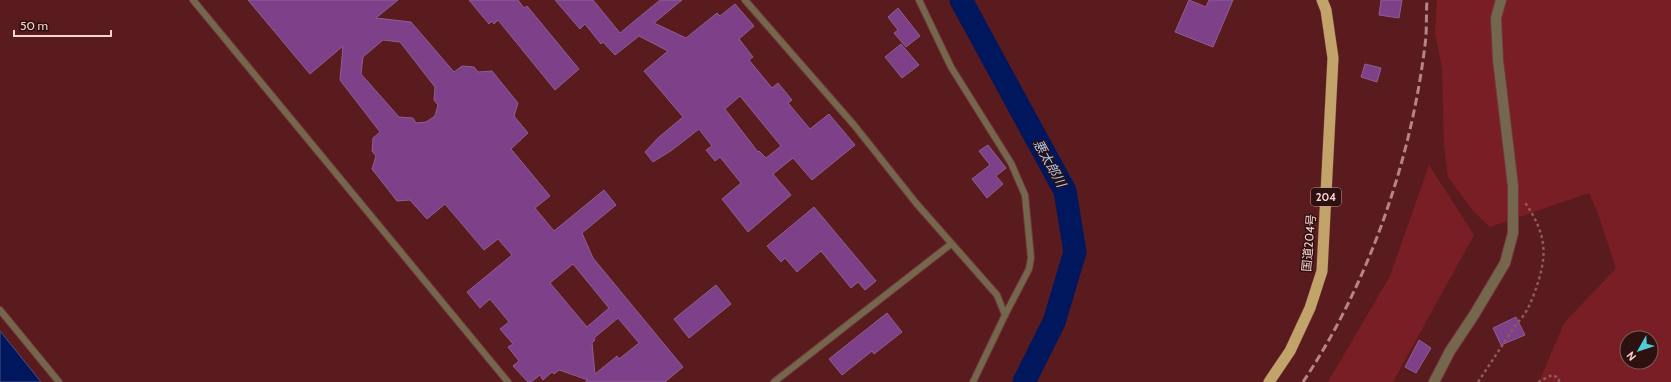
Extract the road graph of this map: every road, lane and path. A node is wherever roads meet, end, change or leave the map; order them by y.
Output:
1 (192, 0) edge
2 (745, 0) edge
3 (919, 0) edge
4 (1322, 0) edge
5 (1501, 0) edge
6 (1513, 186) junction
7 (951, 244) junction
8 (0, 310) edge
9 (1005, 315) junction
10 (59, 382) edge
11 (508, 382) edge
12 (774, 382) edge
13 (973, 382) edge
14 (1269, 382) edge
15 (1434, 382) edge
16 (1478, 382) edge
17 (1538, 382) edge
18 (1559, 382) edge

1 - 11 lane
2 - 7 lane
3 - 9 lane
4 - 14 highway, 国道204号 / 204
5 - 6 street
6 - 15 street
6 - 16 path
7 - 9 lane
7 - 12 lane
8 - 10 lane
9 - 13 lane
17 - 18 path

